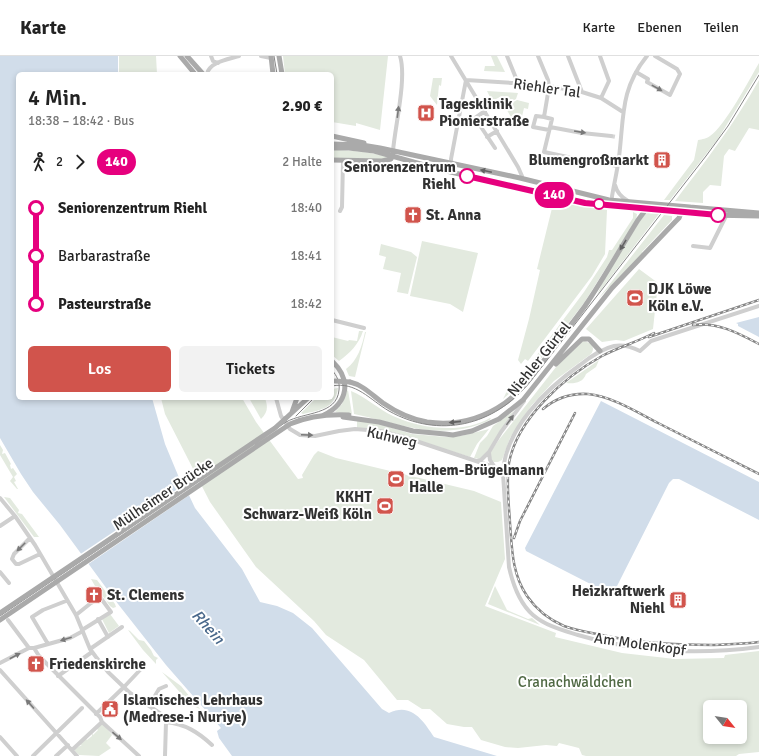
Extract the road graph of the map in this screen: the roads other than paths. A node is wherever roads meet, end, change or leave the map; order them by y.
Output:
1 (180, 56) edge
2 (187, 56) edge
3 (211, 56) edge
4 (239, 56) edge
5 (261, 56) edge
6 (279, 56) edge
7 (400, 56) edge
8 (450, 56) edge
9 (508, 56) edge
10 (538, 56) edge
11 (568, 56) edge
12 (600, 56) edge
13 (647, 56) edge
14 (655, 56) edge
15 (271, 57) edge
16 (218, 63) junction
17 (193, 72) edge
18 (201, 72) edge
19 (208, 72) edge
20 (273, 72) edge
21 (282, 72) edge
22 (636, 72) junction
23 (466, 80) junction
24 (518, 83) junction
25 (470, 86) junction
26 (549, 87) junction
27 (464, 88) junction
28 (582, 92) junction
29 (601, 98) junction
30 (485, 111) junction
31 (623, 112) junction
32 (544, 117) junction
33 (550, 128) junction
34 (497, 131) junction
35 (334, 136) edge
36 (487, 137) junction
37 (621, 137) junction
38 (334, 144) edge
39 (334, 148) edge
40 (380, 148) junction
41 (494, 148) dead end
42 (393, 154) junction
43 (451, 155) junction
44 (334, 160) edge
45 (343, 160) junction
46 (404, 160) junction
47 (382, 161) junction
48 (444, 161) junction
49 (451, 163) junction
50 (618, 166) junction
51 (518, 167) junction
52 (442, 170) junction
53 (452, 172) junction
54 (520, 178) junction
55 (529, 181) junction
56 (615, 182) junction
57 (613, 189) junction
58 (571, 191) junction
59 (566, 198) junction
60 (604, 199) junction
61 (628, 201) junction
62 (611, 202) junction
63 (655, 204) junction
64 (631, 207) junction
65 (645, 210) junction
66 (680, 210) junction
67 (340, 211) dead end
68 (759, 213) edge
69 (726, 216) junction
70 (759, 216) edge
71 (638, 220) junction
72 (693, 246) dead end
73 (759, 306) edge
74 (334, 320) edge
75 (364, 328) dead end
76 (600, 351) junction
77 (334, 363) edge
78 (542, 377) junction
79 (334, 382) edge
80 (532, 390) junction
81 (277, 400) edge
82 (296, 400) edge
83 (306, 400) edge
84 (290, 414) junction
85 (349, 415) joint
86 (323, 416) junction
87 (357, 417) junction
88 (500, 418) junction
89 (302, 420) joint
90 (489, 452) junction
91 (476, 461) junction
92 (494, 467) junction
93 (503, 470) junction
94 (0, 498) edge
95 (15, 516) junction
96 (0, 526) edge
97 (30, 538) junction
98 (40, 554) junction
99 (1, 572) edge
100 (9, 583) dead end
101 (66, 600) junction
102 (0, 613) edge
103 (76, 615) junction
104 (8, 620) dead end
105 (98, 620) junction
106 (0, 621) edge
107 (122, 627) dead end
108 (82, 630) junction
109 (108, 636) junction
110 (48, 644) junction
111 (759, 647) edge
112 (32, 648) junction
113 (91, 650) junction
114 (141, 662) dead end
115 (0, 663) edge
116 (0, 670) edge
117 (58, 676) junction
118 (166, 686) dead end
119 (124, 687) junction
120 (84, 706) junction
121 (149, 706) junction
122 (96, 714) junction
123 (102, 722) junction
124 (166, 722) junction
125 (56, 733) junction
126 (0, 737) edge
127 (68, 745) junction
128 (212, 745) dead end
129 (72, 750) junction
130 (17, 756) edge
131 (33, 756) edge
132 (56, 756) edge
133 (77, 756) edge
134 (139, 756) edge
135 (165, 756) edge

1 - 17 main road
2 - 18 main road
3 - 16 street
4 - 16 street
5 - 15 street
6 - 21 main road
42 -> 7 street
8 - 23 street
9 - 24 street
10 - 26 street
11 - 28 street
12 - 29 street
13 - 22 street
22 -> 14 street
15 - 20 main road
16 - 19 street
22 - 31 street
23 - 24 street, Riehler Tal
23 - 25 street
23 - 27 street
24 - 26 street, Riehler Tal
25 - 27 street
25 - 30 street
26 - 28 street, Riehler Tal
26 - 32 street
27 - 43 street
28 - 29 street, Riehler Tal
29 - 31 street, Riehler Tal
30 - 34 street
30 - 36 street
31 - 37 street
32 - 33 street
32 - 33 street
33 -> 37 street
33 - 50 street
34 - 36 street
34 - 51 street
35 - 40 main road
36 - 41 street
37 - 50 street
38 - 40 main road
39 - 42 main road
40 - 42 main road
42 - 46 main road
42 - 47 main road
42 - 48 main road
43 - 48 street
43 - 49 street
44 - 45 main road
45 - 47 main road
45 - 67 street
46 - 47 main road
46 - 52 main road
48 - 49 main road
48 - 52 main road
49 - 53 street
54 -> 49 main road
50 - 56 street
51 - 54 street
51 - 55 street
52 - 53 main road
53 - 59 main road
54 - 55 main road
55 - 58 main road
56 - 57 street
56 - 61 street
57 - 60 street
57 - 62 street
58 - 59 main road
58 - 60 main road
59 - 62 main road
60 - 62 main road
61 - 62 main road
61 - 63 main road
62 - 64 main road
63 - 65 main road
63 - 66 main road
64 - 65 main road
64 - 71 main road
65 - 66 main road
65 - 71 main road, Niehler Gürtel
66 - 68 main road
66 - 69 main road
66 - 78 main road, Niehler Gürtel
66 - 88 main road, Niehler Gürtel
69 - 70 main road
69 - 72 street
71 -> 79 main road, Niehler Gürtel, bridge
73 - 76 street, Am Molenkopf
74 - 75 street
76 - 78 main road
76 - 93 street, Am Molenkopf
77 - 86 main road
78 - 80 main road, Niehler Gürtel
80 - 88 main road, Niehler Gürtel
90 -> 80 street
81 -> 91 street, Kuhweg
82 - 84 main road
83 - 84 main road
84 - 102 main road, Mülheimer Brücke, bridge
85 - 86 main road, Mülheimer Brücke, bridge
85 - 87 main road, Niehler Gürtel
86 - 106 main road, Mülheimer Brücke, bridge
87 - 88 main road, Niehler Gürtel
87 - 89 main road, Niehler Gürtel, bridge
89 - 106 main road, Mülheimer Brücke, bridge
90 - 91 street
90 - 92 street
91 - 92 street, Kuhweg
92 - 93 street, Kuhweg
93 - 111 street, Am Molenkopf
94 - 95 street
95 - 96 street
95 - 97 street
97 - 98 street
97 -> 98 street
98 - 101 street
99 - 100 street
101 - 103 street
101 - 110 street
103 - 105 street
103 - 108 street
104 - 112 street
105 - 108 street
105 - 109 street
107 - 109 street
108 -> 110 street
108 - 113 street
109 - 113 street
110 - 112 street
115 -> 112 street
112 - 117 street
113 - 117 street
113 - 119 street
114 - 119 street
125 -> 116 street
117 - 120 street
118 - 121 street
119 - 121 street
119 - 122 street
120 - 122 street
120 - 125 street
121 - 124 street
122 - 123 street
123 - 129 street
123 -> 134 street
124 - 128 street
124 - 135 street
125 - 127 street
125 - 131 street
126 - 130 street
127 - 129 street
127 - 132 street
129 - 133 street

